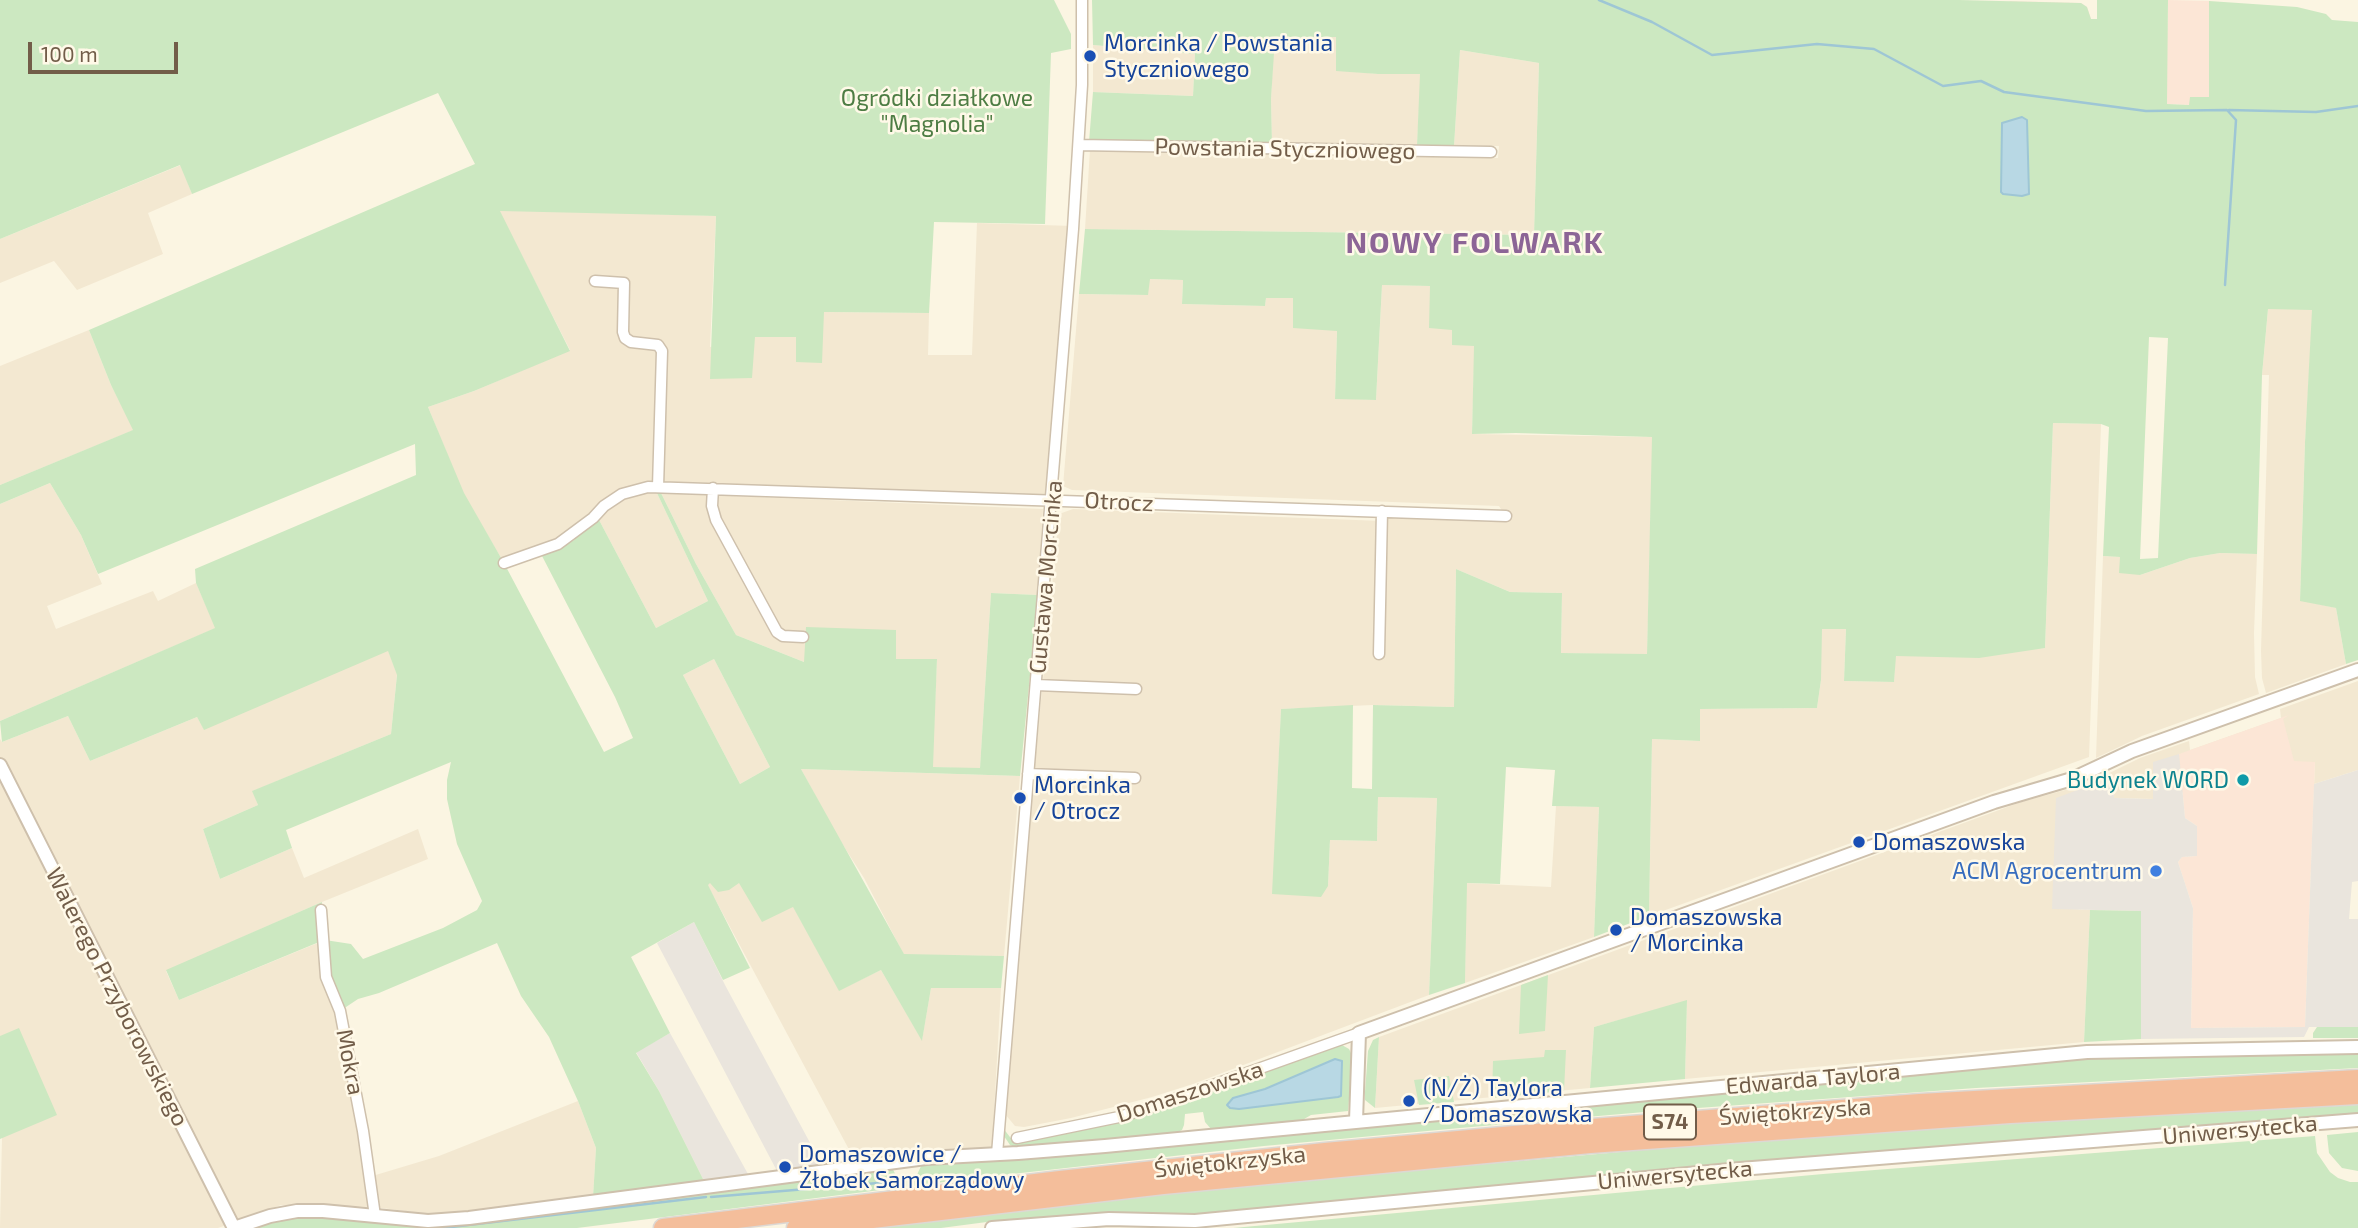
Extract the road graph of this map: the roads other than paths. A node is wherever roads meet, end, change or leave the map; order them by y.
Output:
1 (1082, 0) edge
2 (1079, 145) junction
3 (1491, 152) dead end
4 (595, 281) dead end
5 (653, 487) junction
6 (713, 488) junction
7 (1052, 499) junction
8 (1382, 511) junction
9 (1506, 516) dead end
10 (504, 563) dead end
11 (803, 637) dead end
12 (1379, 654) dead end
13 (2358, 670) edge
14 (1036, 685) junction
15 (1136, 689) dead end
16 (0, 765) edge
17 (1028, 774) junction
18 (1135, 778) dead end
19 (321, 910) dead end
20 (1359, 1033) junction
21 (2358, 1047) edge
22 (2358, 1079) edge
23 (2358, 1095) edge
24 (1356, 1121) junction
25 (2358, 1121) edge
26 (1017, 1138) dead end
27 (997, 1154) junction
28 (984, 1197) junction
29 (375, 1216) junction
30 (234, 1228) edge
31 (663, 1228) edge
32 (796, 1228) edge
33 (992, 1228) edge
34 (997, 1228) edge

1 - 2 street, Gustawa Morcinka
2 - 3 street, Powstania Styczniowego
2 - 7 street, Gustawa Morcinka
4 - 5 street
5 - 6 street, Otrocz
5 - 10 street
6 - 7 street, Otrocz
6 - 11 street
7 - 8 street, Otrocz
7 - 14 street, Gustawa Morcinka
8 - 9 street, Otrocz
8 - 12 street
13 - 20 street, Domaszowska
14 - 15 street
14 - 17 street, Gustawa Morcinka
16 - 30 street, Walerego Przyborowskiego
17 - 18 street
17 - 27 street, Gustawa Morcinka
19 - 29 street, Mokra
20 - 24 street
20 - 26 street, Domaszowska
21 - 24 street, Edwarda Taylora
22 - 28 highway, Świętokrzyska / S74
23 - 28 highway, Świętokrzyska / S74
24 - 27 street, Edwarda Taylora
25 - 34 street, Uniwersytecka
27 - 29 street, Edwarda Taylora
28 - 31 highway, S74
28 - 32 highway, S74
29 - 30 street, Edwarda Taylora
33 - 34 street, Uniwersytecka

